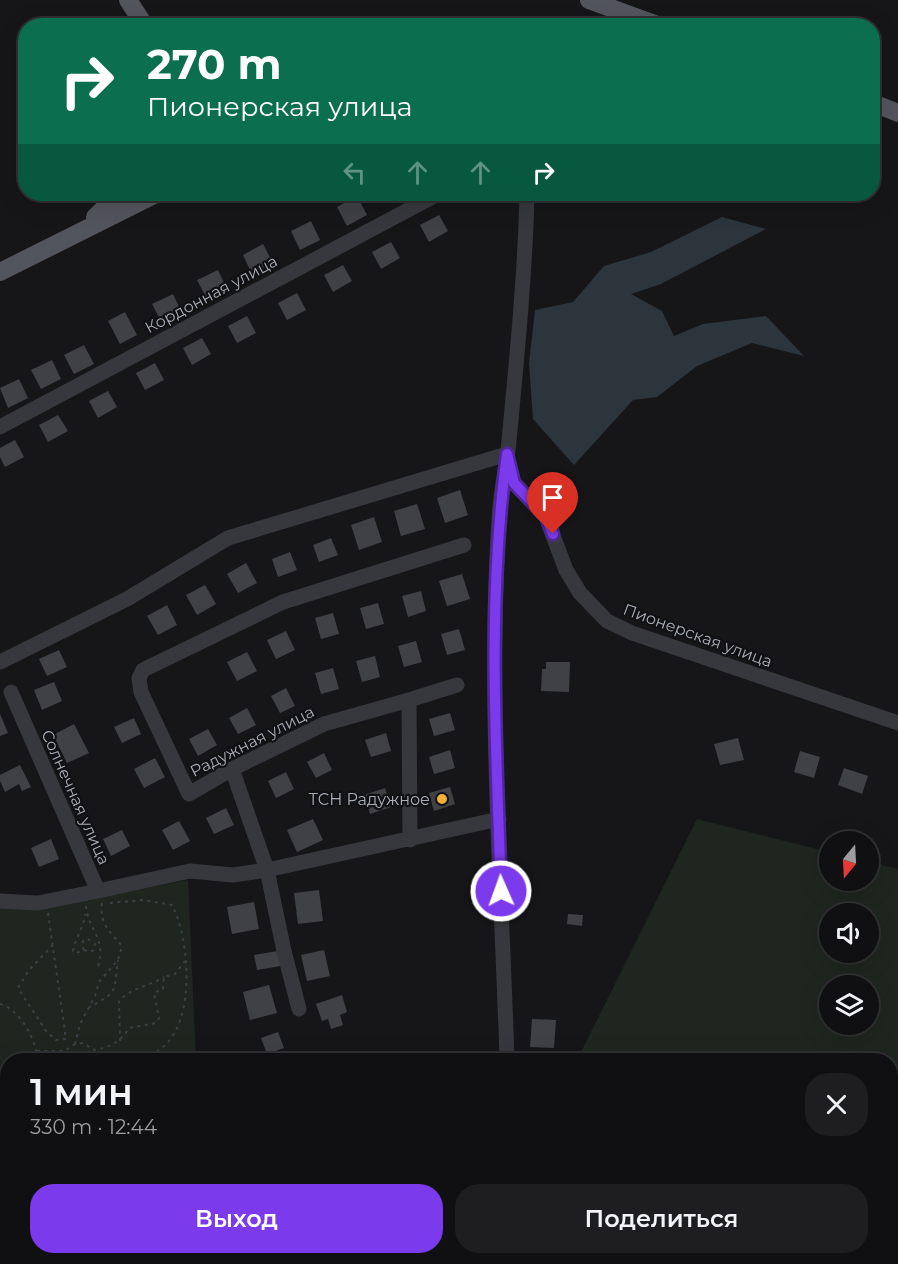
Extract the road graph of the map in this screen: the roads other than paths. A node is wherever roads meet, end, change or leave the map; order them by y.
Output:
1 (128, 0) edge
2 (589, 0) edge
3 (140, 18) edge
4 (638, 18) edge
5 (880, 106) edge
6 (898, 112) edge
7 (112, 201) edge
8 (142, 201) edge
9 (425, 201) edge
10 (527, 201) edge
11 (70, 236) junction
12 (0, 272) edge
13 (0, 427) edge
14 (507, 454) junction
15 (464, 545) dead end
16 (0, 663) edge
17 (457, 685) dead end
18 (11, 693) dead end
19 (409, 700) junction
20 (898, 723) edge
21 (232, 769) junction
22 (499, 819) junction
23 (410, 840) junction
24 (267, 870) junction
25 (100, 897) junction
26 (0, 901) edge
27 (299, 1009) dead end
28 (507, 1053) edge

1 - 3 main road
2 - 4 main road
5 - 6 main road
7 - 11 main road
8 - 11 main road
9 - 13 street, Кордонная улица
10 - 14 street
11 - 12 main road
14 - 16 street
14 - 20 street, Пионерская улица
14 - 22 street
15 - 21 street, Радужная улица
17 - 19 street, Радужная улица
18 - 25 street, Солнечная улица
19 - 21 street, Радужная улица
19 - 23 street
21 - 24 street
22 - 23 street
22 - 28 street
23 - 24 street
24 - 25 street
24 - 27 street
25 - 26 street, Солнечная улица

